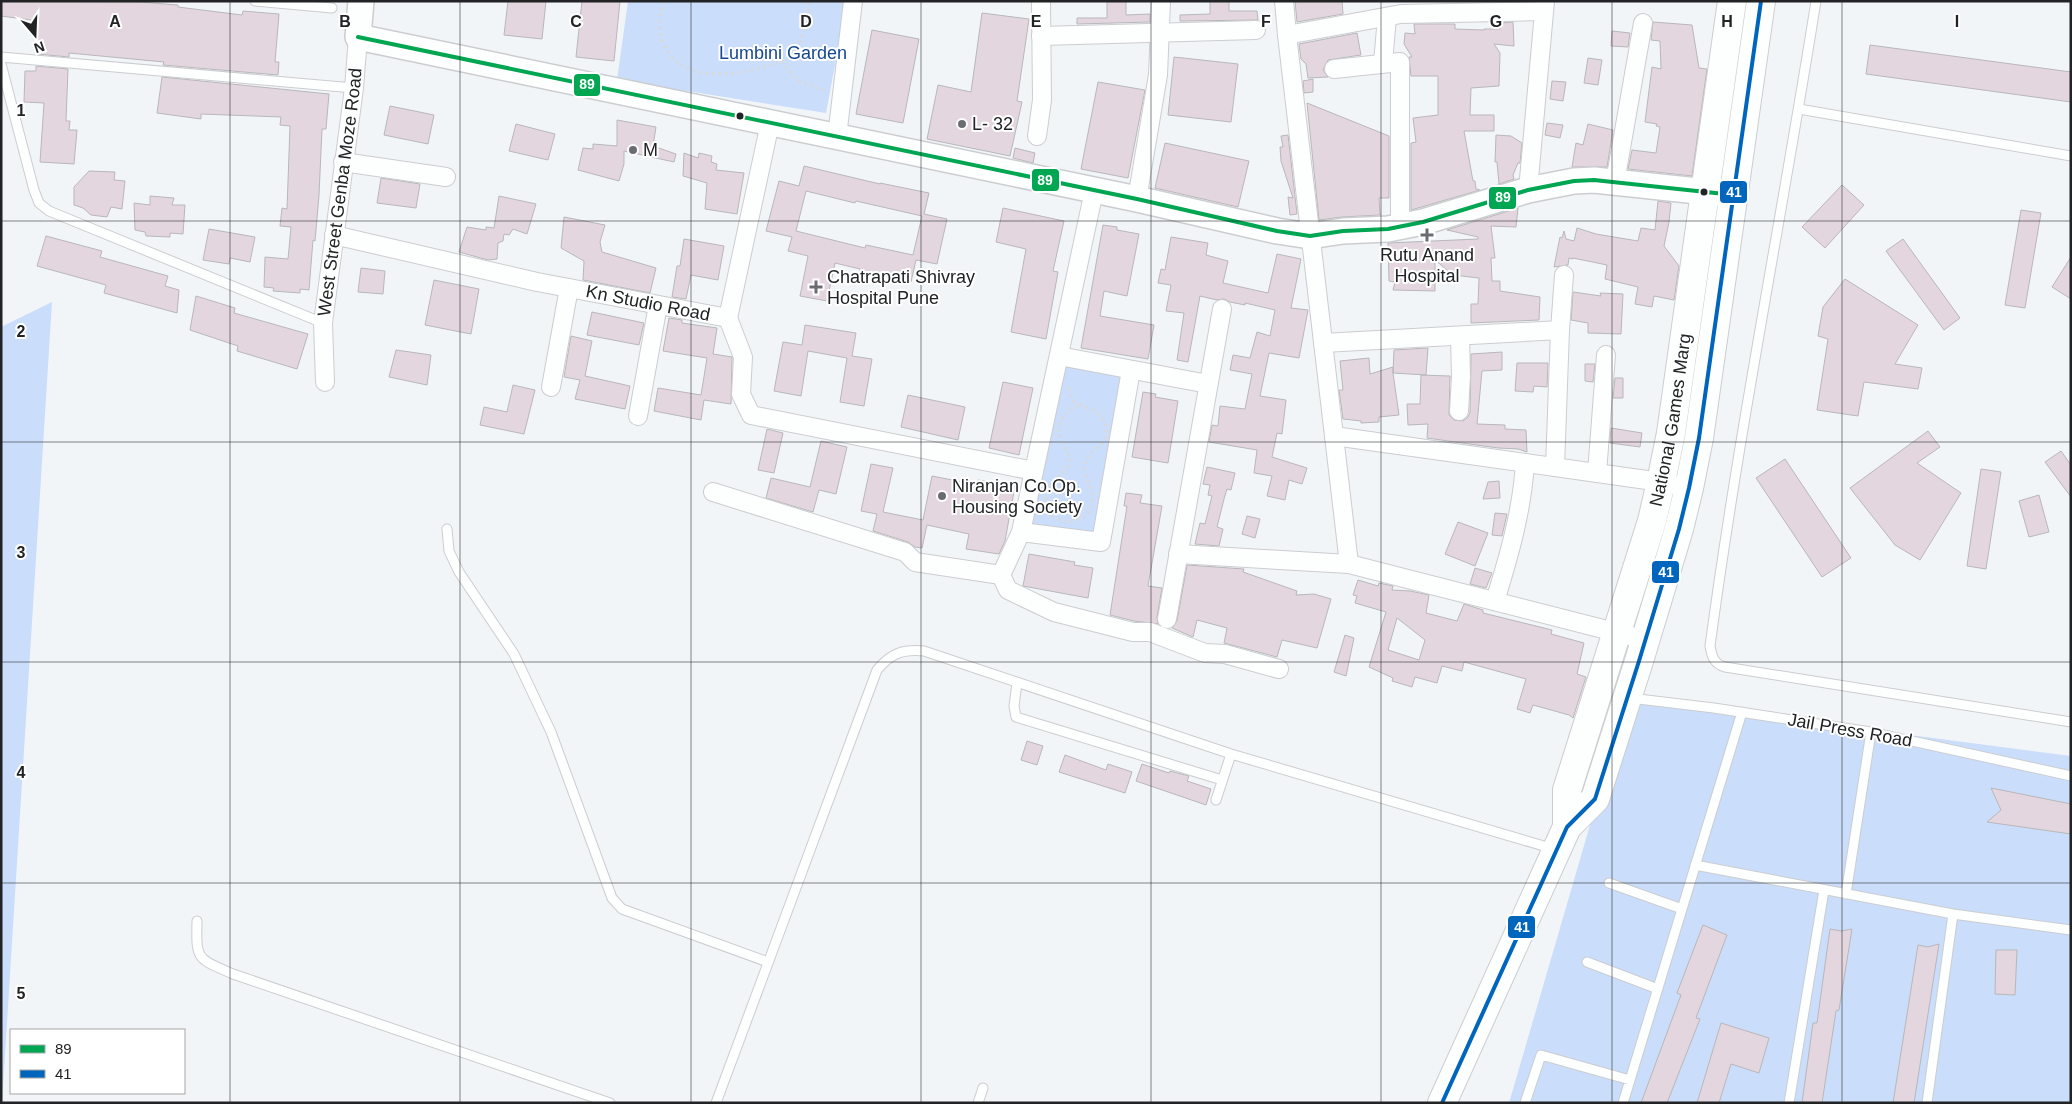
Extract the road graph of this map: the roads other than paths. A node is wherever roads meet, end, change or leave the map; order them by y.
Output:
1 (256, 1) edge
2 (361, 1) edge
3 (854, 1) edge
4 (1041, 1) edge
5 (1161, 1) edge
6 (1284, 1) edge
7 (1732, 1) edge
8 (1761, 1) edge
9 (1816, 1) edge
10 (1545, 6) edge
11 (332, 8) dead end
12 (1387, 17) junction
13 (1643, 23) dead end
14 (1256, 30) dead end
15 (1160, 34) junction
16 (1287, 35) junction
17 (1041, 36) junction
18 (358, 38) junction
19 (1, 56) edge
20 (1, 64) edge
21 (1383, 64) junction
22 (1334, 68) dead end
23 (354, 88) junction
24 (1799, 109) junction
25 (770, 123) junction
26 (1037, 136) dead end
27 (837, 137) junction
28 (2071, 156) edge
29 (344, 162) junction
30 (446, 177) dead end
31 (1615, 182) junction
32 (1528, 190) junction
33 (1094, 191) junction
34 (1705, 192) junction
35 (1734, 195) junction
36 (1137, 199) junction
37 (1400, 226) junction
38 (334, 234) junction
39 (1310, 236) junction
40 (1564, 275) dead end
41 (569, 288) junction
42 (658, 304) junction
43 (1222, 310) dead end
44 (728, 318) junction
45 (323, 323) junction
46 (1560, 330) junction
47 (1460, 336) junction
48 (1323, 343) junction
49 (1059, 356) junction
50 (1606, 356) dead end
51 (1131, 370) junction
52 (325, 382) dead end
53 (1208, 384) junction
54 (552, 387) dead end
55 (1459, 411) dead end
56 (638, 416) dead end
57 (1334, 436) junction
58 (1525, 463) junction
59 (1555, 467) junction
60 (1034, 471) junction
61 (1597, 473) junction
62 (1661, 482) junction
63 (1689, 488) junction
64 (713, 492) dead end
65 (447, 529) dead end
66 (1021, 532) junction
67 (1178, 554) junction
68 (1349, 564) junction
69 (1001, 575) junction
70 (1495, 602) junction
71 (1167, 619) dead end
72 (1617, 633) junction
73 (1646, 640) junction
74 (1279, 669) dead end
75 (1017, 683) junction
76 (1627, 698) junction
77 (1742, 712) junction
78 (2071, 722) edge
79 (1871, 732) junction
80 (1231, 754) junction
81 (2071, 776) edge
82 (1222, 780) junction
83 (1216, 800) dead end
84 (1562, 838) junction
85 (1696, 865) junction
86 (1609, 883) dead end
87 (1824, 890) junction
88 (1846, 894) junction
89 (1682, 909) junction
90 (1953, 914) junction
91 (197, 921) dead end
92 (2071, 930) edge
93 (768, 962) junction
94 (1588, 962) dead end
95 (1658, 989) junction
96 (1630, 1080) junction
97 (983, 1088) dead end
98 (610, 1103) edge
99 (716, 1103) edge
100 (978, 1103) edge
101 (1442, 1103) edge
102 (1526, 1103) edge
103 (1623, 1103) edge
104 (1789, 1103) edge
105 (1927, 1103) edge

1 - 11 lane
2 - 18 street, West Street Genba Moze Road
3 - 27 street
4 - 17 street
5 - 15 street
6 - 16 street
7 - 34 main road, National Games Marg
8 - 35 main road, National Games Marg
9 - 24 lane
10 - 12 street
10 - 32 street
12 - 16 street
12 - 21 street
13 - 31 street
14 - 15 street
15 - 17 street
15 - 36 street
16 - 39 street
17 - 26 street
18 - 23 street, West Street Genba Moze Road
18 - 25 street
19 - 23 lane
20 - 45 lane
21 - 22 street
21 - 37 street
23 - 29 street, West Street Genba Moze Road
24 - 28 lane
24 - 78 lane
25 - 27 street
25 - 44 street
27 - 33 street
29 - 30 street
29 - 38 street, West Street Genba Moze Road
31 - 32 street
31 - 34 street
32 - 37 street
33 - 36 street
33 - 49 street
34 - 35 street
34 - 62 main road, National Games Marg
35 - 63 main road, National Games Marg
36 - 39 street
37 - 39 street
38 - 41 street, Kn Studio Road
38 - 45 street, West Street Genba Moze Road
39 - 48 street
40 - 46 street
41 - 42 street, Kn Studio Road
41 - 54 street
42 - 44 street, Kn Studio Road
42 - 56 street
43 - 53 street
44 - 60 street, Kn Studio Road
45 - 52 street, West Street Genba Moze Road
46 - 47 street
46 - 59 street
47 - 48 street
47 - 55 street
48 - 57 street
49 - 51 street
49 - 60 street
50 - 61 street
51 - 53 street
51 - 66 street
53 - 67 street
57 - 58 street
57 - 68 street
58 - 59 street
58 - 70 street
59 - 61 street
60 - 66 street
61 - 62 street
62 - 63 street
62 - 72 main road, National Games Marg
63 - 73 main road, National Games Marg
64 - 69 street
65 - 93 lane
66 - 69 street
67 - 68 street
67 - 71 street
68 - 70 street
69 - 74 street
70 - 72 street
72 - 73 street
72 - 84 main road, National Games Marg
73 - 76 main road, National Games Marg
75 - 80 lane
75 - 82 lane
75 - 93 lane
76 - 77 lane, Jail Press Road
76 - 84 main road, National Games Marg
77 - 79 lane, Jail Press Road
77 - 85 lane
79 - 81 lane, Jail Press Road
79 - 88 lane
80 - 82 lane
80 - 84 lane
82 - 83 lane
84 - 101 main road, National Games Marg
85 - 87 lane
85 - 89 lane
86 - 89 lane
87 - 88 lane
87 - 104 lane
88 - 90 lane
89 - 95 lane
90 - 92 lane
90 - 105 lane
91 - 98 lane
93 - 99 lane
94 - 95 lane
95 - 96 lane
96 - 102 lane
96 - 103 lane
97 - 100 lane

